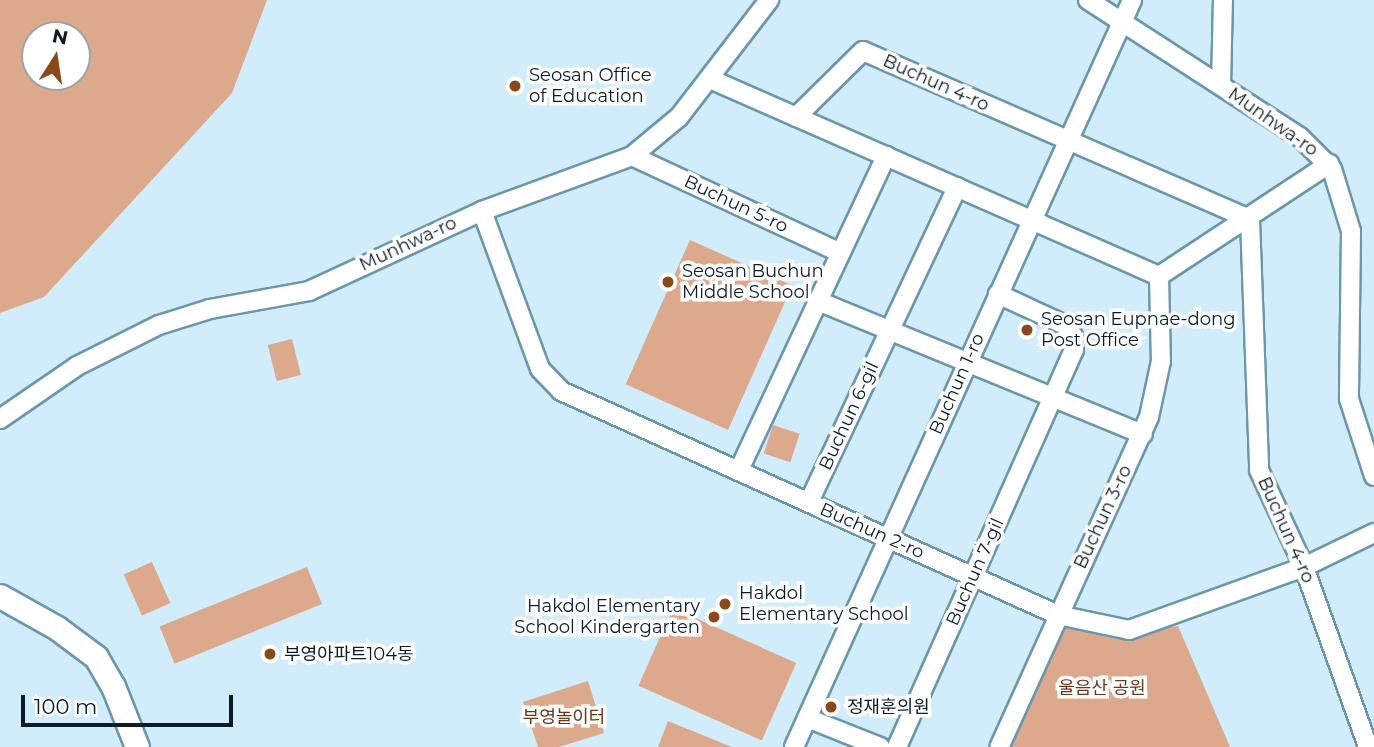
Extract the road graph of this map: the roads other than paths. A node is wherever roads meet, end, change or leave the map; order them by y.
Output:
1 (769, 0) edge
2 (1088, 0) edge
3 (1132, 0) edge
4 (1223, 0) edge
5 (1122, 22) junction
6 (710, 79) junction
7 (1221, 86) junction
8 (796, 117) junction
9 (1068, 140) junction
10 (632, 156) junction
11 (886, 156) junction
12 (1329, 164) junction
13 (957, 187) junction
14 (482, 211) junction
15 (1250, 219) junction
16 (1032, 220) junction
17 (841, 253) junction
18 (1159, 276) junction
19 (998, 294) junction
20 (818, 301) junction
21 (890, 330) junction
22 (967, 362) junction
23 (1054, 398) junction
24 (0, 419) edge
25 (1143, 434) junction
26 (738, 470) junction
27 (1374, 476) edge
28 (809, 502) junction
29 (1374, 533) edge
30 (888, 538) junction
31 (1304, 567) junction
32 (973, 576) junction
33 (0, 596) edge
34 (1058, 615) junction
35 (807, 718) junction
36 (137, 747) edge
37 (794, 747) edge
38 (880, 747) edge
39 (897, 747) edge
40 (999, 747) edge
41 (1368, 747) edge

1 - 6 street, Munhwa-ro
2 - 5 street, Munhwa-ro
3 - 5 street, Buchun 1-ro
4 - 7 street
5 - 7 street, Munhwa-ro
5 - 9 street, Buchun 1-ro
6 - 8 street
6 - 10 street, Munhwa-ro
7 - 12 street, Munhwa-ro
8 - 9 street, Buchun 4-ro
8 - 11 street
9 - 15 street, Buchun 4-ro
9 - 16 street, Buchun 1-ro
10 - 14 street, Munhwa-ro
10 - 17 street, Buchun 5-ro
11 - 13 street
11 - 17 street
12 - 15 street
12 - 27 street, Munhwa-ro
13 - 16 street
13 - 21 street, Buchun 6-gil
14 - 24 street, Munhwa-ro
14 - 26 street, Buchun 2-ro
15 - 18 street
15 - 31 street, Buchun 4-ro
16 - 18 street
16 - 19 street, Buchun 1-ro
17 - 20 street
18 - 25 street, Buchun 3-ro
19 - 22 street, Buchun 1-ro
19 - 23 street, Buchun 7-gil
20 - 21 street
20 - 26 street
21 - 22 street
21 - 28 street, Buchun 6-gil
22 - 23 street
22 - 30 street, Buchun 1-ro
23 - 25 street
23 - 32 street, Buchun 7-gil
25 - 34 street, Buchun 3-ro
26 - 28 street, Buchun 2-ro
28 - 30 street, Buchun 2-ro
29 - 31 street, Buchun 2-ro
30 - 32 street, Buchun 2-ro
30 - 35 street, Buchun 1-ro
31 - 34 street, Buchun 2-ro
31 - 41 street, Buchun 4-ro
32 - 34 street, Buchun 2-ro
32 - 39 street, Buchun 7-gil
33 - 36 main road
34 - 40 street, Buchun 3-ro
35 - 37 street, Buchun 1-ro
35 - 38 street

